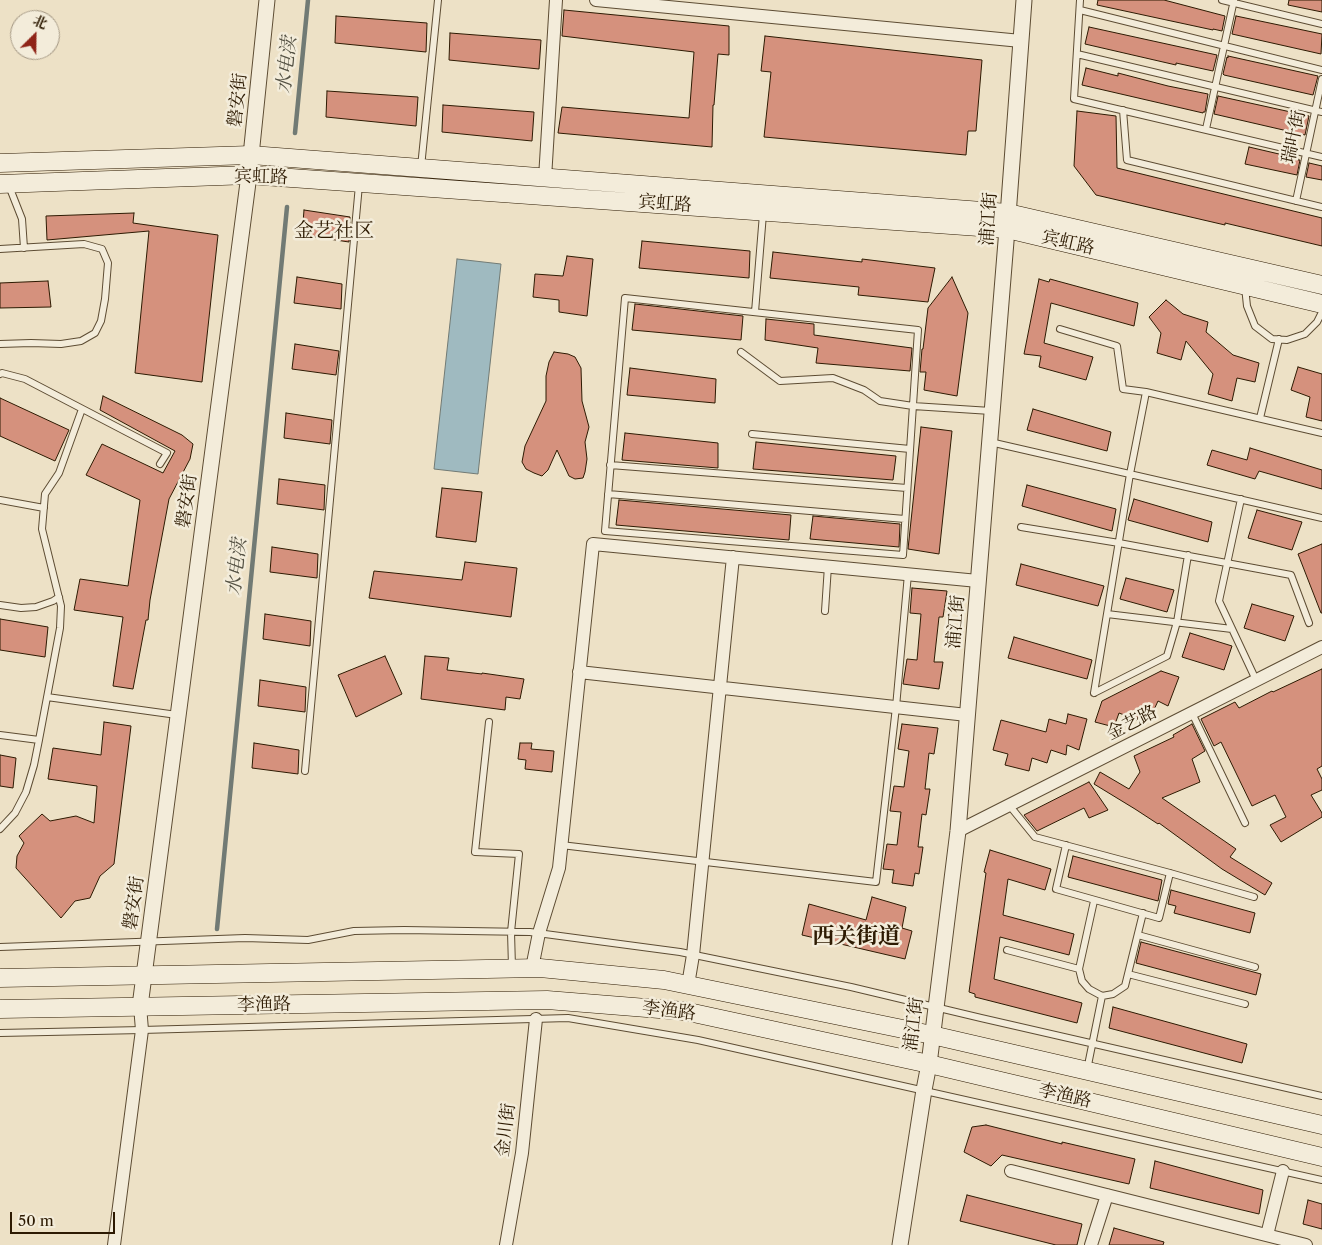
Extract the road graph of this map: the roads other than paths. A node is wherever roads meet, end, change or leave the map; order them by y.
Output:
1 (267, 0) edge
2 (438, 0) edge
3 (556, 0) edge
4 (596, 0) edge
5 (1024, 0) edge
6 (1080, 0) edge
7 (1222, 0) edge
8 (1234, 1) edge
9 (1080, 10) junction
10 (1322, 24) edge
11 (1021, 41) junction
12 (1224, 46) junction
13 (1077, 54) junction
14 (1322, 70) edge
15 (1322, 79) edge
16 (1215, 86) junction
17 (1123, 110) junction
18 (1319, 111) edge
19 (1206, 129) junction
20 (1306, 153) junction
21 (251, 155) junction
22 (1322, 157) edge
23 (0, 163) edge
24 (420, 168) junction
25 (250, 175) junction
26 (545, 178) junction
27 (360, 183) junction
28 (4, 184) edge
29 (1296, 201) junction
30 (1322, 207) edge
31 (763, 211) junction
32 (1008, 221) junction
33 (24, 248) junction
34 (0, 249) edge
35 (1245, 285) junction
36 (1322, 285) edge
37 (1322, 304) edge
38 (755, 312) junction
39 (1322, 312) edge
40 (1060, 329) dead end
41 (1279, 339) junction
42 (0, 344) edge
43 (741, 352) dead end
44 (0, 374) edge
45 (1146, 392) junction
46 (913, 406) junction
47 (82, 409) junction
48 (992, 411) junction
49 (1260, 418) junction
50 (1322, 433) edge
51 (752, 434) dead end
52 (990, 442) junction
53 (910, 450) junction
54 (160, 464) dead end
55 (610, 465) junction
56 (1130, 474) junction
57 (907, 488) junction
58 (608, 494) junction
59 (1241, 499) junction
60 (0, 500) edge
61 (44, 508) junction
62 (1322, 518) edge
63 (905, 519) junction
64 (1021, 527) dead end
65 (1119, 543) junction
66 (1188, 556) junction
67 (733, 557) junction
68 (1227, 563) junction
69 (828, 566) junction
70 (908, 574) junction
71 (978, 581) junction
72 (59, 597) junction
73 (0, 605) edge
74 (825, 611) dead end
75 (1107, 614) junction
76 (1177, 622) junction
77 (1310, 623) dead end
78 (1232, 629) junction
79 (1322, 647) edge
80 (579, 672) junction
81 (1256, 680) junction
82 (720, 688) junction
83 (47, 697) junction
84 (896, 707) junction
85 (1192, 713) junction
86 (178, 715) junction
87 (968, 715) junction
88 (489, 722) dead end
89 (0, 735) edge
90 (39, 740) junction
91 (305, 772) dead end
92 (1009, 805) junction
93 (1245, 823) dead end
94 (0, 829) edge
95 (958, 831) junction
96 (561, 845) junction
97 (1066, 846) junction
98 (702, 862) junction
99 (1170, 873) junction
100 (1254, 897) dead end
101 (1094, 901) junction
102 (1143, 913) junction
103 (511, 932) junction
104 (540, 933) junction
105 (1138, 935) junction
106 (148, 942) junction
107 (0, 947) edge
108 (1007, 950) dead end
109 (693, 955) junction
110 (1255, 967) dead end
111 (532, 968) junction
112 (512, 969) junction
113 (1079, 969) junction
114 (143, 974) junction
115 (1128, 974) junction
116 (0, 978) edge
117 (688, 984) junction
118 (1102, 996) junction
119 (1245, 1004) dead end
120 (140, 1006) junction
121 (935, 1007) junction
122 (0, 1009) edge
123 (536, 1019) junction
124 (142, 1030) junction
125 (0, 1033) edge
126 (932, 1035) junction
127 (1092, 1043) junction
128 (929, 1064) junction
129 (1087, 1071) junction
130 (924, 1090) junction
131 (1322, 1096) edge
132 (1322, 1125) edge
133 (1322, 1157) edge
134 (1011, 1171) dead end
135 (1283, 1171) junction
136 (1322, 1180) edge
137 (1106, 1195) junction
138 (1267, 1235) junction
139 (114, 1245) edge
140 (506, 1245) edge
141 (900, 1245) edge
142 (1091, 1245) edge
143 (1306, 1245) edge

1 - 21 street, 磐安街
2 - 24 lane
3 - 26 street
4 - 11 street
5 - 11 street, 浦江街
6 - 9 lane
7 - 8 lane
8 - 10 lane
8 - 12 lane
9 - 12 lane
9 - 13 lane
11 - 32 street, 浦江街
12 - 14 lane
12 - 16 lane
13 - 16 lane
13 - 17 lane
15 - 18 lane, 瑞叶街
16 - 18 lane
16 - 19 lane
17 - 19 lane
17 - 29 lane
18 - 20 lane, 瑞叶街
19 - 20 lane
20 - 22 lane
20 - 29 lane, 瑞叶街
21 - 23 main road, 宾虹路
21 - 24 main road, 宾虹路
21 - 25 street, 磐安街
24 - 26 main road, 宾虹路
25 - 27 main road, 宾虹路
25 - 28 main road, 宾虹路
25 - 86 street, 磐安街
26 - 32 main road, 宾虹路
27 - 31 main road, 宾虹路
27 - 91 lane
28 - 33 lane
29 - 30 lane
31 - 32 main road, 宾虹路
31 - 38 lane
32 - 35 main road, 宾虹路
32 - 36 main road, 宾虹路
32 - 48 street, 浦江街
33 - 34 lane
33 - 42 lane
35 - 37 main road, 宾虹路
35 - 41 lane
38 - 46 lane
38 - 55 lane
39 - 41 lane
40 - 45 lane
41 - 49 lane
43 - 46 lane
44 - 47 lane
45 - 49 lane
45 - 56 lane
46 - 48 lane
46 - 53 lane
47 - 54 lane
47 - 61 lane
48 - 52 street, 浦江街
49 - 50 lane
51 - 53 lane
52 - 56 lane
52 - 71 street, 浦江街
53 - 57 lane
55 - 57 lane
55 - 58 lane
56 - 59 lane
56 - 65 lane
57 - 63 lane
58 - 63 lane
58 - 63 lane
59 - 62 lane
59 - 68 lane
60 - 61 lane
61 - 72 lane
64 - 65 lane
65 - 66 lane
65 - 75 lane
66 - 68 lane
66 - 76 lane
67 - 69 street
67 - 80 street
67 - 82 street
68 - 77 lane
68 - 78 lane
69 - 70 street
69 - 74 lane
70 - 71 street
70 - 84 lane
71 - 87 street, 浦江街
72 - 73 lane
72 - 83 lane
75 - 76 lane
75 - 76 lane
76 - 78 lane
78 - 81 lane
79 - 81 street, 金艺路
80 - 82 street
80 - 96 street
81 - 85 street, 金艺路
82 - 84 street
82 - 98 street
83 - 86 lane
83 - 90 lane
84 - 87 street
84 - 98 lane
85 - 92 street, 金艺路
85 - 93 lane
86 - 106 street, 磐安街
87 - 95 street, 浦江街
88 - 103 lane
89 - 90 lane
90 - 94 lane
92 - 95 street, 金艺路
92 - 97 lane
95 - 121 street, 浦江街
96 - 98 lane
96 - 104 street
97 - 99 lane
97 - 101 lane
98 - 109 street
99 - 100 lane
99 - 102 lane
101 - 102 lane
101 - 113 lane
102 - 105 lane
103 - 104 lane
103 - 106 lane
103 - 112 lane
104 - 109 lane
104 - 111 street
105 - 110 lane
105 - 115 lane
106 - 107 lane
106 - 114 street, 磐安街
108 - 113 lane
109 - 117 street
109 - 121 lane
111 - 112 main road, 李渔路
111 - 117 main road, 李渔路
112 - 114 main road, 李渔路
113 - 118 lane
114 - 116 main road, 李渔路
114 - 120 street, 磐安街
115 - 118 lane
115 - 119 lane
117 - 126 main road, 李渔路
118 - 127 lane
120 - 122 main road, 李渔路
120 - 124 street
120 - 128 main road, 李渔路
121 - 126 street, 浦江街
121 - 127 lane
123 - 124 lane
123 - 130 lane
123 - 140 street, 金川街
124 - 125 lane
124 - 139 street
126 - 128 street, 浦江街
126 - 129 main road, 李渔路
127 - 129 lane
127 - 131 lane
128 - 130 street, 浦江街
128 - 133 main road, 李渔路
129 - 132 main road, 李渔路
130 - 135 lane
130 - 141 street, 浦江街
134 - 137 street
135 - 136 lane
135 - 138 street
137 - 138 street
137 - 142 street
138 - 143 street

